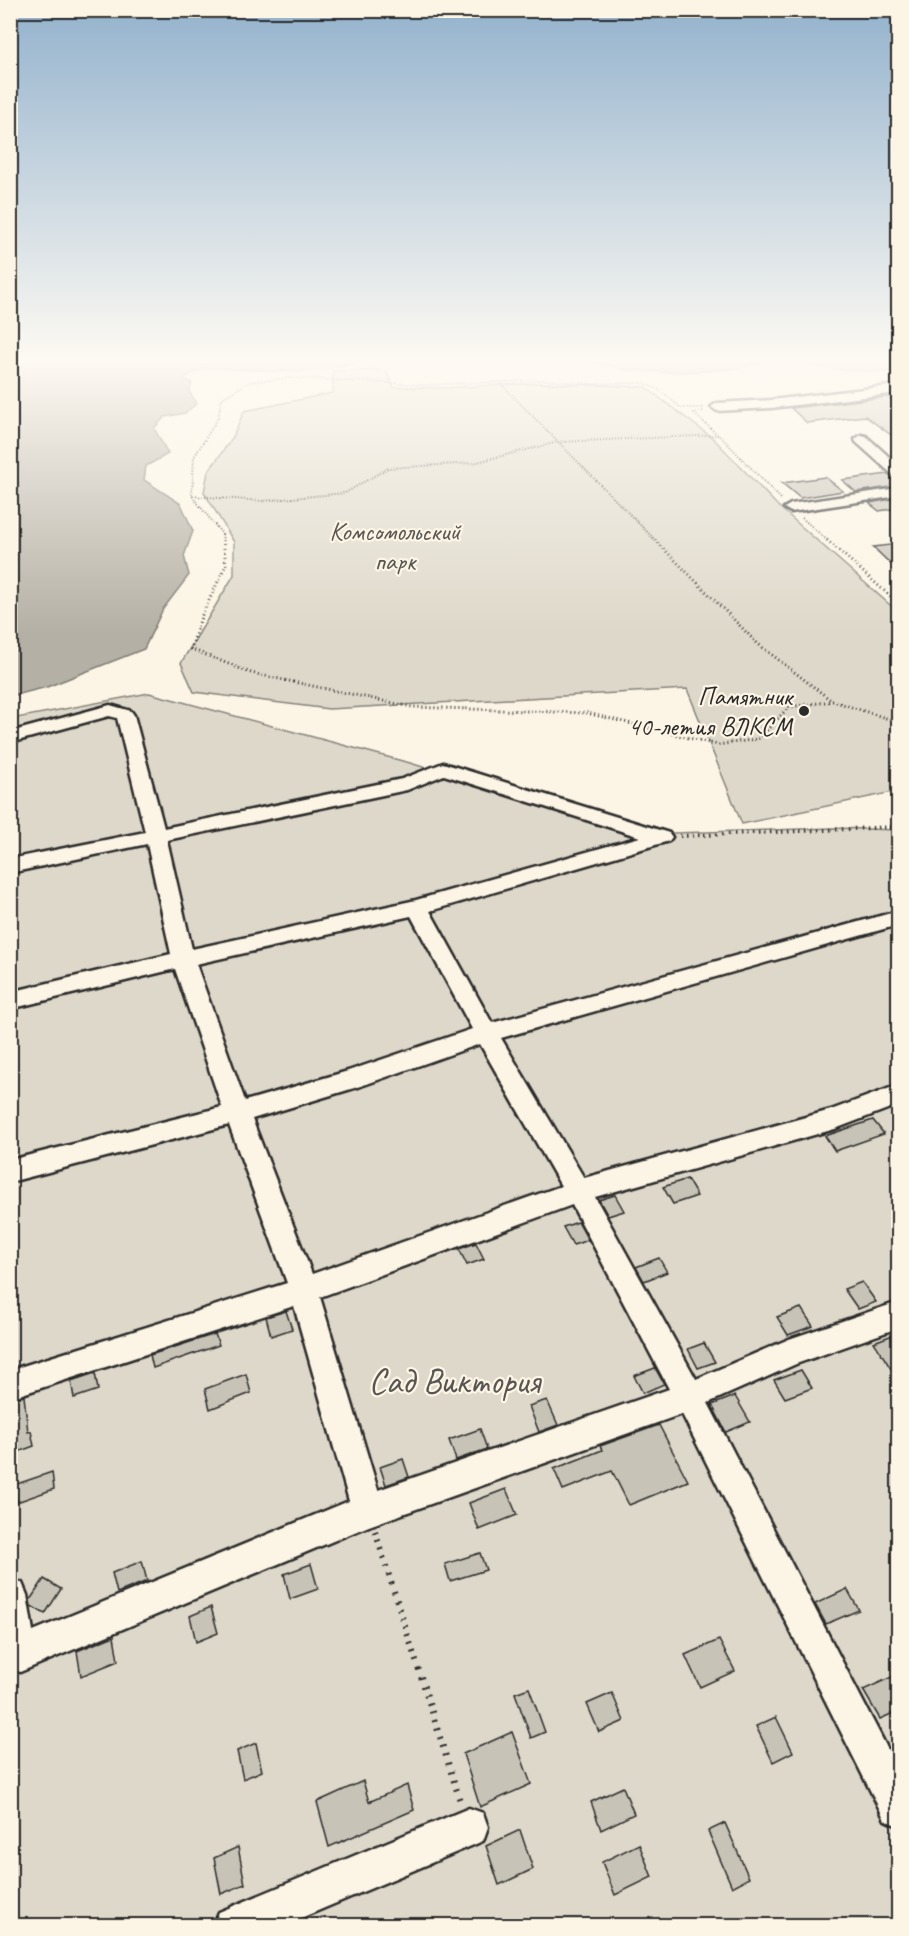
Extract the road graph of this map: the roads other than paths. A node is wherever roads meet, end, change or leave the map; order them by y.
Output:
1 (876, 452) edge
2 (898, 472) edge
3 (898, 492) edge
4 (791, 508) dead end
5 (10, 738) edge
6 (156, 837) junction
7 (10, 866) edge
8 (417, 907) junction
9 (898, 918) edge
10 (183, 959) junction
11 (10, 1001) edge
12 (486, 1034) junction
13 (898, 1095) edge
14 (237, 1113) junction
15 (10, 1171) edge
16 (578, 1191) junction
17 (304, 1290) junction
18 (898, 1315) edge
19 (10, 1384) edge
20 (689, 1396) junction
21 (368, 1510) junction
22 (10, 1595) edge
23 (16, 1656) edge
24 (898, 1807) edge
25 (469, 1827) road end
26 (233, 1926) edge

1 - 2 street
3 - 4 street
5 - 6 street
6 - 7 street
6 - 8 street
6 - 10 street
8 - 10 street
8 - 12 street
9 - 12 street
10 - 11 street
10 - 14 street
12 - 14 street
12 - 16 street
13 - 16 street
14 - 15 street
14 - 17 street
16 - 17 street
16 - 20 street
17 - 19 street
17 - 21 street
18 - 20 street
20 - 21 street
20 - 24 street
21 - 23 street
22 - 23 street
25 - 26 street

